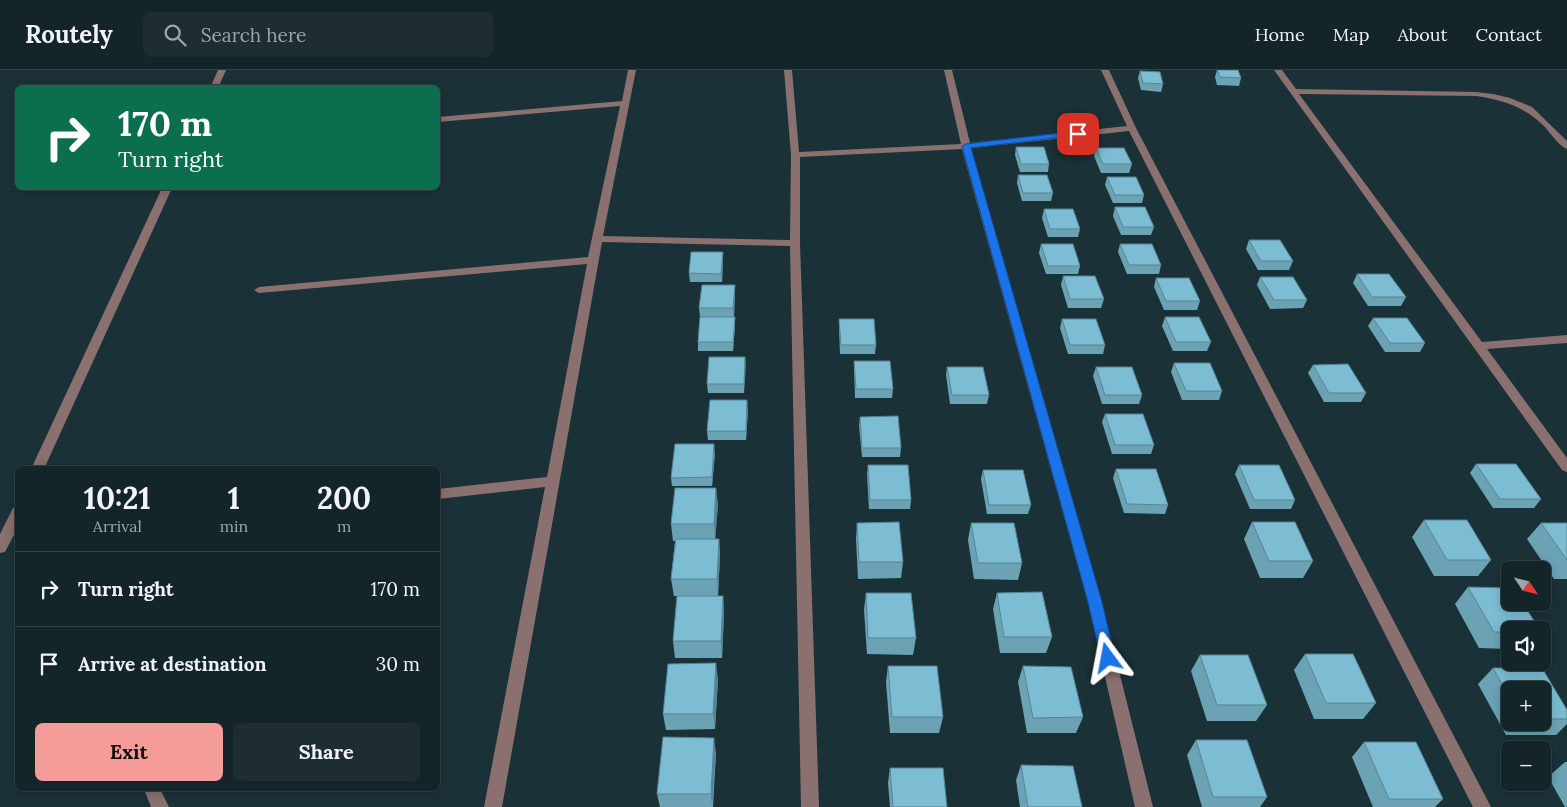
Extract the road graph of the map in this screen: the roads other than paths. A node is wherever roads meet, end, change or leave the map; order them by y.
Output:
1 (222, 70) edge
2 (632, 70) edge
3 (788, 70) edge
4 (948, 70) edge
5 (1105, 70) edge
6 (1278, 70) edge
7 (215, 85) edge
8 (1293, 91) junction
9 (625, 103) junction
10 (440, 119) edge
11 (1132, 128) junction
12 (966, 146) junction
13 (1567, 146) edge
14 (795, 155) junction
15 (166, 190) edge
16 (598, 239) junction
17 (795, 243) junction
18 (593, 260) junction
19 (259, 290) dead end
20 (1567, 340) edge
21 (1478, 346) junction
22 (38, 466) edge
23 (1567, 467) edge
24 (553, 480) junction
25 (440, 494) edge
26 (15, 518) edge
27 (0, 548) edge
28 (153, 791) edge
29 (160, 807) edge
30 (494, 807) edge
31 (810, 807) edge
32 (1144, 807) edge
33 (1482, 807) edge

1 - 7 street
2 - 9 street
3 - 14 street
4 - 12 street
5 - 11 street
6 - 8 street
8 - 13 street
8 - 21 street
9 - 10 street
9 - 16 street
11 - 12 street
11 - 33 street
12 - 14 street
12 - 32 street
14 - 17 street
15 - 22 street
16 - 17 street
16 - 18 street
17 - 31 street
18 - 19 street
18 - 24 street
20 - 21 street
21 - 23 street
24 - 25 street
24 - 30 street
26 - 27 street
28 - 29 street

